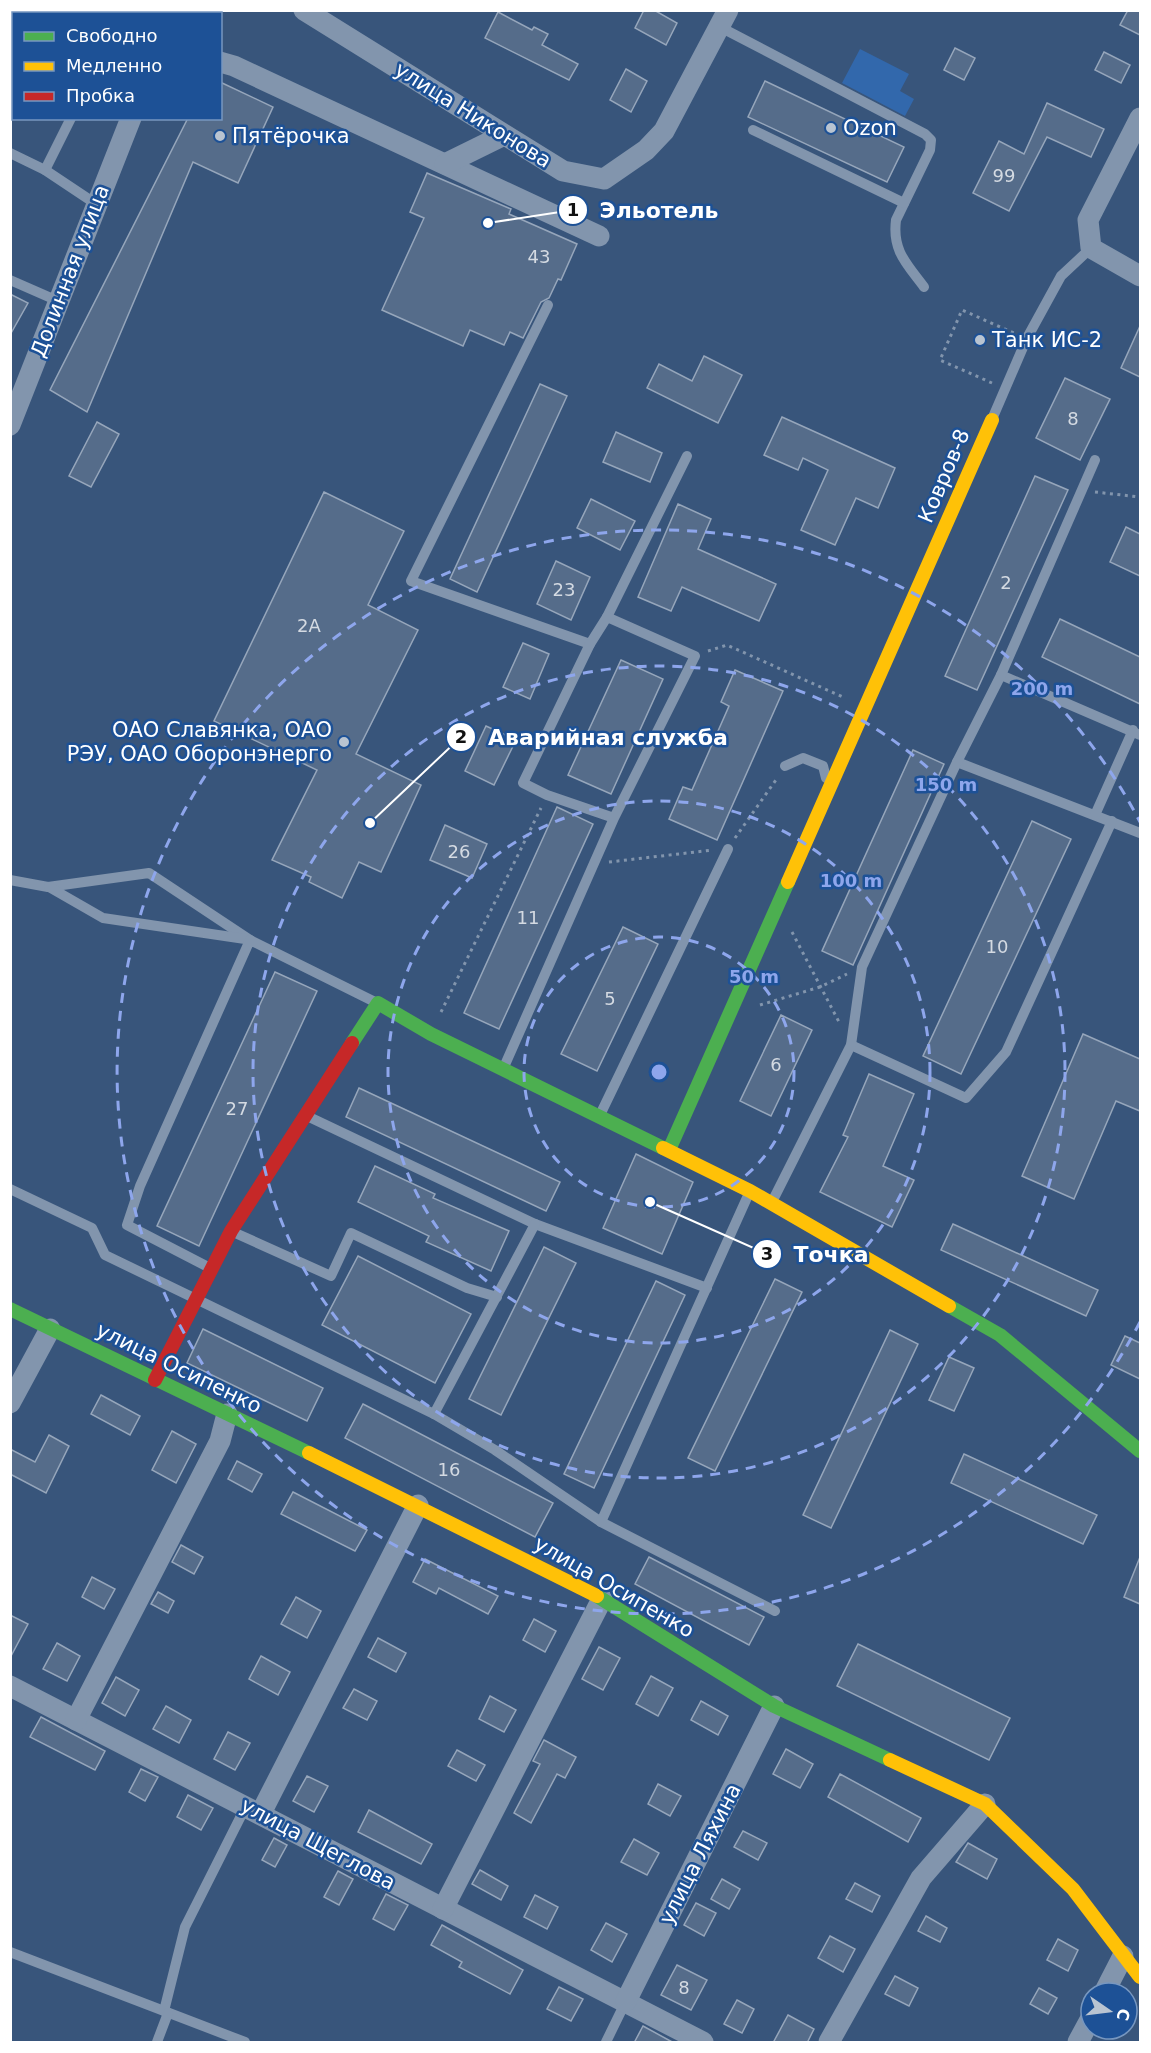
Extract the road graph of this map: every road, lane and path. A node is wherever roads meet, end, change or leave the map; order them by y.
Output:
1 (304, 10) edge
2 (724, 19) edge
3 (222, 63) edge
4 (1140, 118) edge
5 (70, 120) edge
6 (129, 120) edge
7 (753, 130) dead end
8 (504, 135) junction
9 (10, 153) edge
10 (445, 165) junction
11 (45, 170) junction
12 (96, 204) junction
13 (904, 204) junction
14 (599, 236) dead end
15 (1091, 248) junction
16 (1140, 258) edge
17 (1117, 262) junction
18 (1140, 276) edge
19 (10, 280) edge
20 (924, 287) dead end
21 (58, 301) junction
22 (548, 305) dead end
23 (1027, 339) junction
24 (1004, 389) junction
25 (12, 413) edge
26 (992, 420) joint
27 (687, 456) dead end
28 (1095, 460) dead end
29 (1081, 490) junction
30 (1140, 496) edge
31 (607, 617) junction
32 (590, 644) junction
33 (695, 656) junction
34 (1001, 675) junction
35 (865, 707) junction
36 (1137, 733) edge
37 (957, 762) junction
38 (785, 766) joint
39 (828, 789) junction
40 (547, 795) junction
41 (1095, 816) junction
42 (614, 818) junction
43 (1112, 821) junction
44 (1140, 833) edge
45 (728, 849) junction
46 (596, 863) junction
47 (10, 880) edge
48 (48, 887) junction
49 (777, 904) junction
50 (250, 940) junction
51 (862, 967) junction
52 (820, 987) junction
53 (378, 1003) junction
54 (731, 1013) junction
55 (431, 1034) junction
56 (851, 1045) junction
57 (503, 1070) junction
58 (304, 1115) junction
59 (600, 1115) junction
60 (669, 1150) junction
61 (10, 1189) edge
62 (750, 1191) junction
63 (771, 1205) junction
64 (535, 1224) junction
65 (231, 1231) junction
66 (210, 1268) junction
67 (707, 1288) junction
68 (195, 1297) junction
69 (497, 1297) junction
70 (10, 1309) edge
71 (50, 1329) junction
72 (155, 1380) junction
73 (10, 1403) edge
74 (227, 1414) junction
75 (434, 1414) junction
76 (1140, 1451) edge
77 (418, 1505) junction
78 (601, 1522) junction
79 (602, 1599) junction
80 (775, 1611) dead end
81 (10, 1686) edge
82 (774, 1706) junction
83 (76, 1720) junction
84 (985, 1804) junction
85 (254, 1809) junction
86 (443, 1910) junction
87 (10, 1952) edge
88 (1123, 1956) junction
89 (1140, 1977) edge
90 (1110, 1981) edge
91 (626, 2001) junction
92 (166, 2012) junction
93 (157, 2043) edge
94 (245, 2043) edge
95 (606, 2043) edge
96 (703, 2043) edge
97 (829, 2043) edge

1 - 8 street, улица Никонова
2 - 8 street, улица Никонова
2 - 13 lane
3 - 10 street
4 - 15 street
5 - 11 lane
6 - 12 street, Долинная улица
7 - 13 lane
8 - 10 street
9 - 11 lane
10 - 14 street
11 - 12 lane
12 - 21 street, Долинная улица
13 - 20 lane
15 - 17 street
15 - 23 lane
16 - 17 street
17 - 18 street
19 - 21 lane
21 - 25 street, Долинная улица
22 - 32 lane
23 - 24 lane
23 - 24 path
24 - 26 lane
26 - 35 street, Ковров-8
27 - 31 lane
28 - 29 lane
29 - 30 path
29 - 34 lane
31 - 32 lane
31 - 33 lane
32 - 40 lane
33 - 35 path
33 - 42 lane
34 - 36 lane
34 - 37 lane
35 - 39 street, Ковров-8
36 - 41 lane
37 - 41 lane
37 - 51 lane
38 - 39 lane
38 - 45 path
39 - 49 street, Ковров-8
40 - 42 lane
40 - 55 path
41 - 43 lane
42 - 46 lane
43 - 44 lane
43 - 56 lane
45 - 46 path
45 - 59 lane
46 - 57 lane
47 - 48 lane
48 - 50 lane
48 - 50 lane
49 - 52 path
49 - 54 street, Ковров-8
50 - 53 lane
50 - 66 lane
51 - 52 path
51 - 56 lane
52 - 54 path
52 - 56 path
53 - 55 street
53 - 58 street
54 - 60 street, Ковров-8
55 - 57 street
56 - 63 lane
57 - 59 street
58 - 64 lane
58 - 65 street
59 - 60 street
60 - 62 street
61 - 68 lane
62 - 63 street
62 - 67 lane
63 - 76 street
64 - 67 lane
64 - 69 lane
65 - 66 street
65 - 69 lane
66 - 68 street
67 - 78 lane
68 - 72 street
68 - 75 lane
69 - 75 lane
70 - 71 street, улица Осипенко
71 - 72 street, улица Осипенко
71 - 73 street
72 - 74 street, улица Осипенко
74 - 77 street, улица Осипенко
74 - 83 street
75 - 78 lane
77 - 79 street, улица Осипенко
77 - 85 street
78 - 80 lane
79 - 82 street, улица Осипенко
79 - 86 street
81 - 83 street, улица Щеглова
82 - 84 street, улица Осипенко
82 - 91 street, улица Ляхина
83 - 85 street, улица Щеглова
84 - 88 street, улица Осипенко
84 - 97 street
85 - 86 street, улица Щеглова
85 - 92 lane
86 - 91 street, улица Щеглова
87 - 92 lane
88 - 89 street, улица Осипенко
88 - 90 street
91 - 95 lane
91 - 96 street, улица Щеглова
92 - 93 lane
92 - 94 lane

